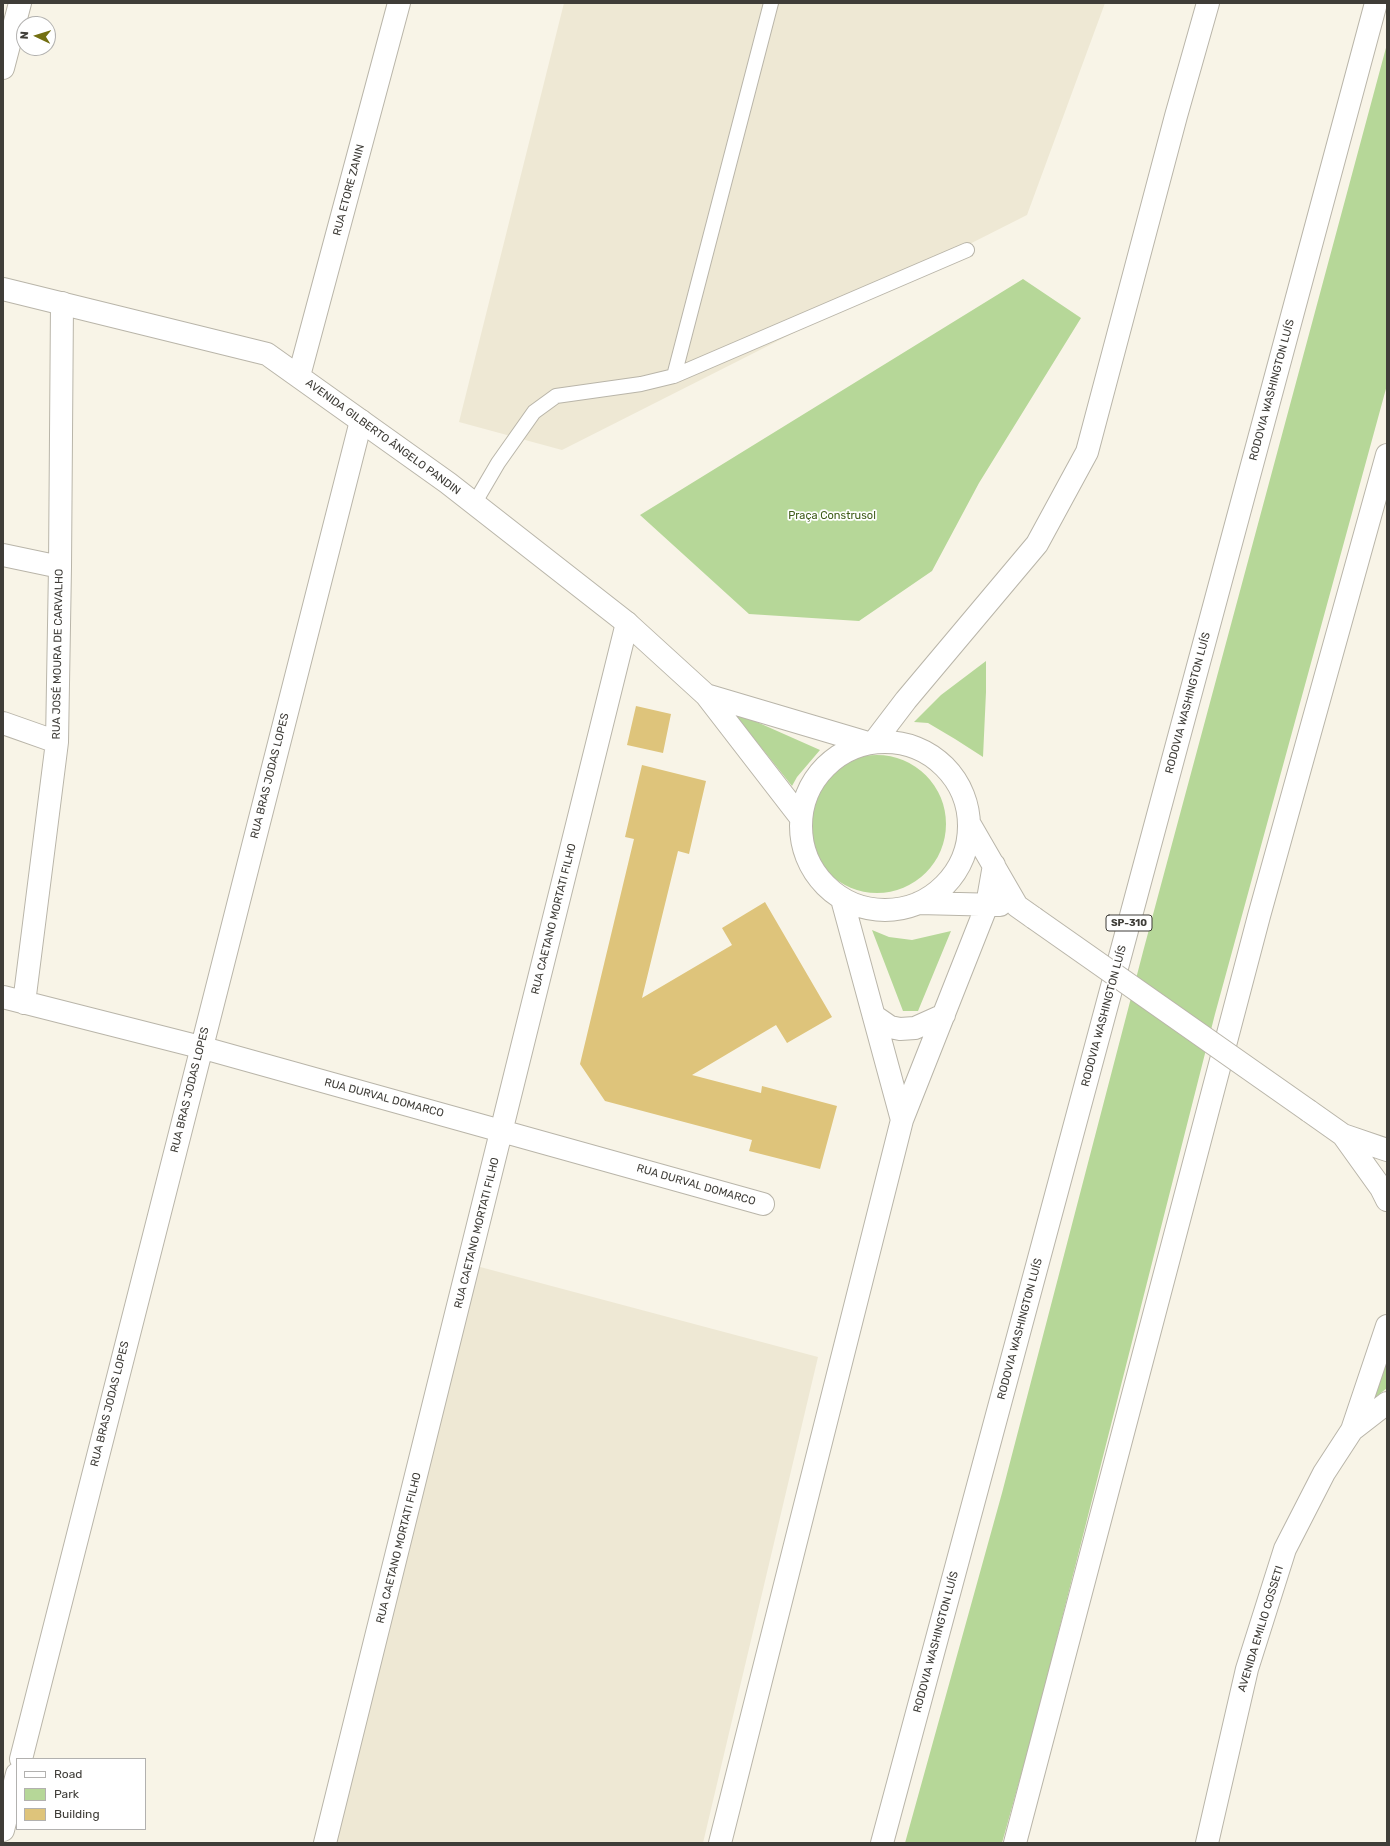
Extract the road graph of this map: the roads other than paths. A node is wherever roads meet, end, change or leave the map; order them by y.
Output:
1 (20, 3) edge
2 (399, 3) edge
3 (771, 3) edge
4 (1208, 3) edge
5 (1376, 3) edge
6 (3, 68) edge
7 (967, 250) dead end
8 (3, 289) edge
9 (62, 303) junction
10 (299, 376) junction
11 (674, 376) junction
12 (361, 420) junction
13 (1387, 455) edge
14 (474, 504) junction
15 (3, 555) edge
16 (60, 567) junction
17 (627, 624) junction
18 (706, 695) junction
19 (3, 723) edge
20 (57, 742) junction
21 (871, 742) junction
22 (801, 818) junction
23 (969, 823) junction
24 (994, 865) junction
25 (842, 899) junction
26 (920, 903) junction
27 (987, 905) junction
28 (1026, 912) junction
29 (3, 997) edge
30 (24, 1003) junction
31 (944, 1015) junction
32 (874, 1016) junction
33 (200, 1047) junction
34 (902, 1120) junction
35 (502, 1130) junction
36 (1343, 1135) junction
37 (1387, 1150) edge
38 (1387, 1200) edge
39 (763, 1204) dead end
40 (1387, 1326) edge
41 (1387, 1403) edge
42 (1352, 1430) junction
43 (21, 1758) edge
44 (16, 1778) edge
45 (3, 1830) edge
46 (325, 1843) edge
47 (720, 1843) edge
48 (882, 1843) edge
49 (1015, 1843) edge
50 (1207, 1843) edge

1 - 6 main road
2 - 10 main road, RUA ETORE ZANIN
3 - 11 lane
4 - 21 main road
5 - 48 main road, RODOVIA WASHINGTON LUÍS / SP-310
7 - 11 lane
8 - 9 main road, AVENIDA GILBERTO ÂNGELO PANDIN
9 - 10 main road, AVENIDA GILBERTO ÂNGELO PANDIN
9 - 16 main road, RUA JOSÉ MOURA DE CARVALHO
10 - 12 main road, AVENIDA GILBERTO ÂNGELO PANDIN
11 - 14 lane
12 - 14 main road, AVENIDA GILBERTO ÂNGELO PANDIN
12 - 33 main road, RUA BRAS JODAS LOPES
13 - 49 main road
14 - 17 main road, AVENIDA GILBERTO ÂNGELO PANDIN
15 - 16 main road
16 - 20 main road, RUA JOSÉ MOURA DE CARVALHO
17 - 18 main road, AVENIDA GILBERTO ÂNGELO PANDIN
17 - 35 main road, RUA CAETANO MORTATI FILHO
18 - 21 main road, AVENIDA GILBERTO ÂNGELO PANDIN
18 - 22 main road, AVENIDA GILBERTO ÂNGELO PANDIN
19 - 20 main road
20 - 30 main road, RUA JOSÉ MOURA DE CARVALHO
21 - 22 main road
21 - 23 main road
22 - 25 main road
23 - 24 main road
23 - 26 main road
24 - 27 main road
24 - 28 main road
25 - 26 main road
25 - 32 main road
26 - 27 main road
27 - 28 main road
27 - 31 main road
28 - 36 main road, bridge
29 - 30 main road, RUA DURVAL DOMARCO
30 - 33 main road, RUA DURVAL DOMARCO
31 - 32 main road
31 - 34 main road
32 - 34 main road
33 - 35 main road, RUA DURVAL DOMARCO
33 - 43 main road, RUA BRAS JODAS LOPES
34 - 47 main road
35 - 39 main road, RUA DURVAL DOMARCO
35 - 46 main road, RUA CAETANO MORTATI FILHO
36 - 37 main road
36 - 38 main road
40 - 42 main road, AVENIDA EMILIO COSSETI
41 - 42 main road, AVENIDA EMILIO COSSETI
42 - 50 main road, AVENIDA EMILIO COSSETI
44 - 45 main road

